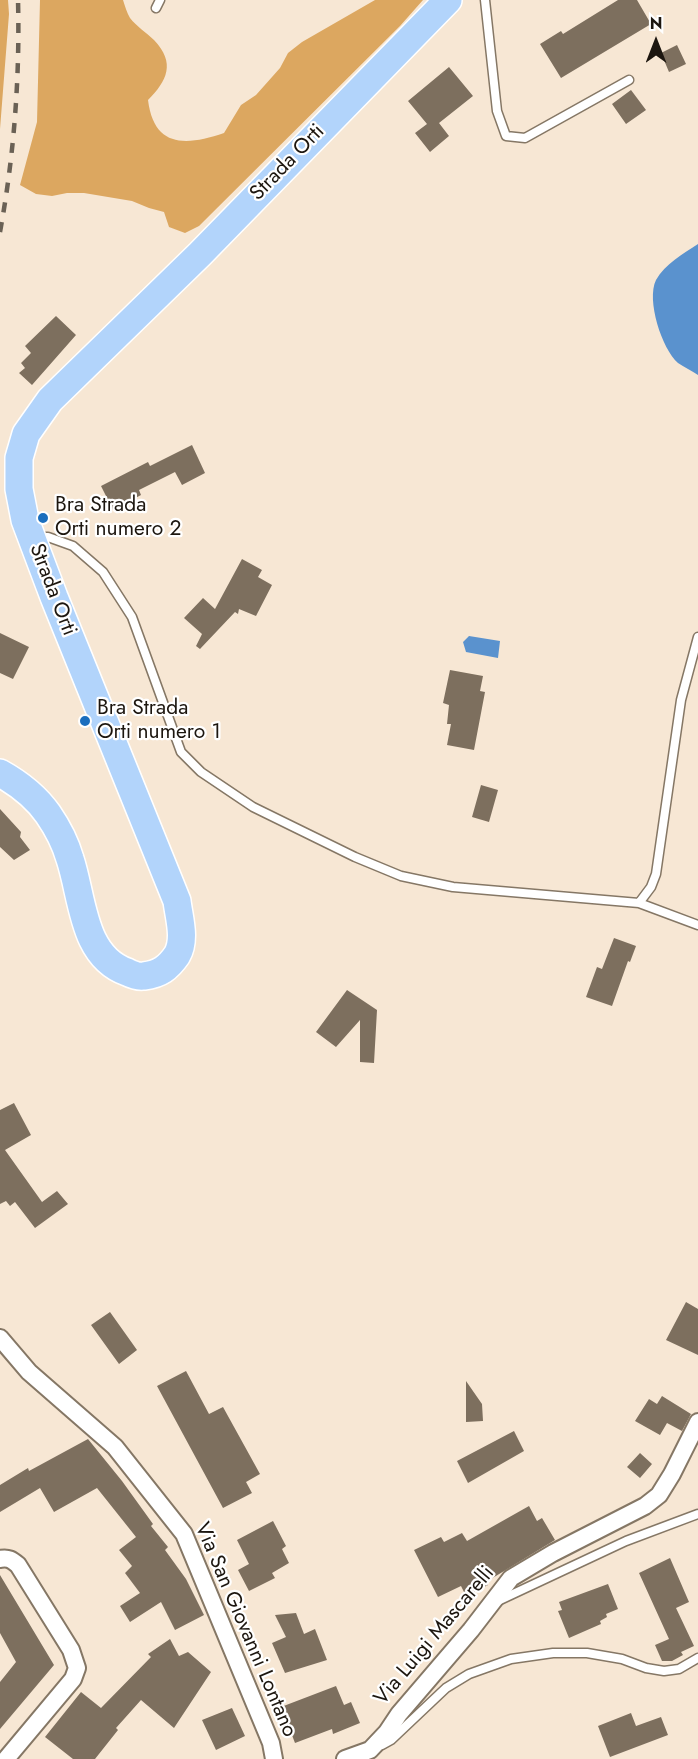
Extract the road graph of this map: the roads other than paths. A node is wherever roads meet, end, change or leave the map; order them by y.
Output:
1 (448, 0) edge
2 (485, 0) edge
3 (629, 80) dead end
4 (33, 537) junction
5 (698, 637) edge
6 (0, 773) edge
7 (639, 903) junction
8 (698, 925) edge
9 (0, 1338) edge
10 (698, 1422) edge
11 (698, 1514) edge
12 (0, 1559) edge
13 (490, 1605) junction
14 (698, 1658) edge
15 (370, 1750) junction
16 (6, 1759) edge
17 (274, 1759) edge
18 (345, 1759) edge

1 - 4 main road, Strada Orti
2 - 3 lane
4 - 6 main road, Strada Orti
4 - 7 lane
5 - 7 lane
7 - 8 lane
9 - 17 street, Via San Giovanni Lontano
10 - 13 street, Via Luigi Mascarelli
11 - 13 lane
12 - 16 street
13 - 15 street, Via Luigi Mascarelli
14 - 15 lane, Via Luigi Mascarelli
15 - 18 street, Via Luigi Mascarelli

